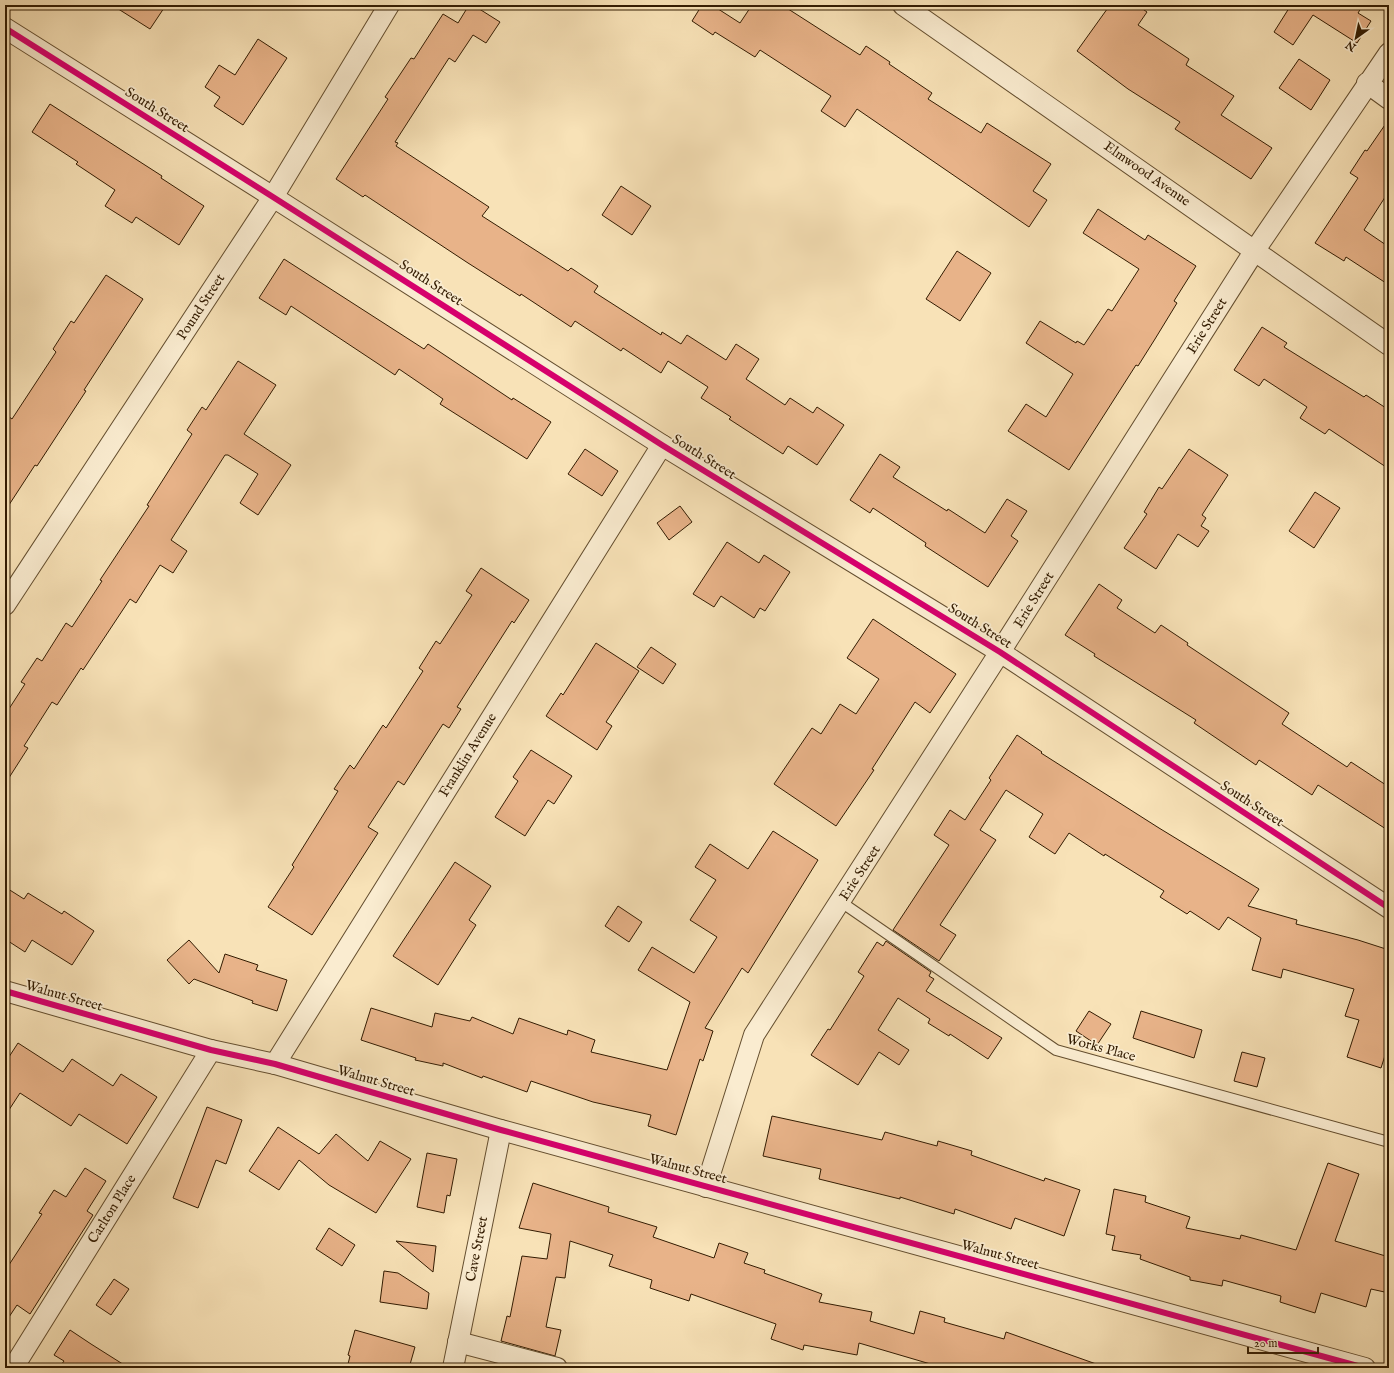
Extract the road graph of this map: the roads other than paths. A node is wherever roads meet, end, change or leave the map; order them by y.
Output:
1 (389, 5) edge
2 (903, 5) edge
3 (5, 28) edge
4 (1389, 53) edge
5 (1367, 83) junction
6 (1389, 99) edge
7 (273, 197) junction
8 (1255, 250) junction
9 (1389, 345) edge
10 (662, 445) junction
11 (5, 605) edge
12 (1000, 652) junction
13 (841, 902) junction
14 (1389, 908) edge
15 (5, 991) edge
16 (211, 1050) junction
17 (275, 1064) junction
18 (501, 1130) junction
19 (1389, 1142) edge
20 (706, 1187) junction
21 (458, 1342) junction
22 (13, 1368) edge
23 (453, 1368) edge
24 (557, 1368) edge
25 (1365, 1368) edge

1 - 7 street, Pound Street
2 - 8 street, Elmwood Avenue
3 - 7 street, South Street
4 - 5 street, Erie Street
5 - 6 street
5 - 8 street, Erie Street
7 - 10 street, South Street
7 - 11 street, Pound Street
8 - 9 street, Elmwood Avenue
8 - 12 street, Erie Street
10 - 12 street, South Street
10 - 17 street, Franklin Avenue
12 - 13 street, Erie Street
12 - 14 street, South Street
13 - 19 lane, Works Place
13 - 20 street, Erie Street
15 - 16 street, Walnut Street
16 - 17 street, Walnut Street
16 - 22 street, Carlton Place
17 - 18 street, Walnut Street
18 - 20 street, Walnut Street
18 - 21 street, Cave Street
20 - 25 street, Walnut Street
21 - 23 street, Cave Street
21 - 24 street

